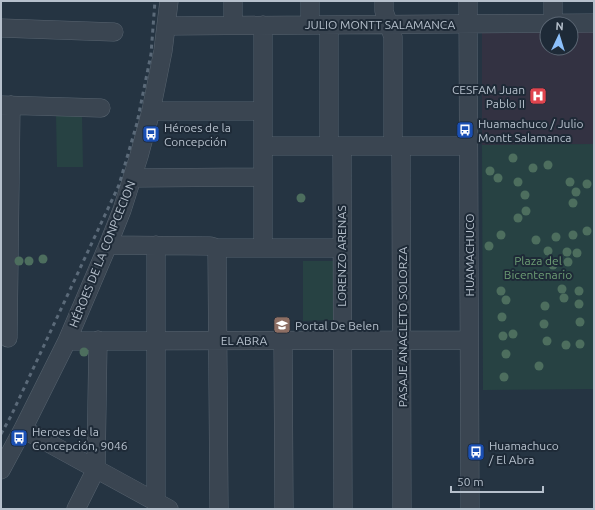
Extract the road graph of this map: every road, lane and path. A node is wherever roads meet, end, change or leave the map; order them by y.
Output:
1 (169, 1) edge
2 (233, 1) edge
3 (310, 1) edge
4 (384, 1) edge
5 (468, 1) edge
6 (553, 1) edge
7 (553, 16) edge
8 (539, 23) edge
9 (579, 23) edge
10 (594, 23) edge
11 (388, 24) junction
12 (468, 24) junction
13 (234, 25) junction
14 (263, 25) junction
15 (310, 25) junction
16 (329, 25) junction
17 (167, 26) junction
18 (1, 28) edge
19 (114, 32) dead end
20 (6, 105) edge
21 (101, 108) dead end
22 (151, 110) junction
23 (263, 111) junction
24 (263, 146) junction
25 (335, 146) junction
26 (397, 146) junction
27 (468, 146) junction
28 (263, 177) junction
29 (133, 178) junction
30 (108, 245) junction
31 (156, 245) junction
32 (217, 248) junction
33 (263, 248) junction
34 (341, 248) junction
35 (5, 261) edge
36 (8, 338) dead end
37 (98, 340) junction
38 (156, 340) junction
39 (217, 340) junction
40 (283, 340) junction
41 (341, 340) junction
42 (402, 340) junction
43 (469, 340) junction
44 (67, 341) junction
45 (23, 429) junction
46 (96, 469) junction
47 (1, 470) edge
48 (165, 507) edge
49 (76, 509) edge
50 (219, 509) edge
51 (284, 509) edge
52 (342, 509) edge
53 (402, 509) edge
54 (470, 509) edge

1 - 17 street, HÉROES DE LA CONPCECION
2 - 13 street
3 - 15 street
4 - 11 street, PASAJE ANACLETO SOLORZA
5 - 12 street, HUAMACHUCO
6 - 7 street
8 - 12 street, JULIO MONTT SALAMANCA
9 - 10 street, JULIO MONTT SALAMANCA
11 - 12 street, JULIO MONTT SALAMANCA
11 - 16 street, JULIO MONTT SALAMANCA
11 - 26 street, PASAJE ANACLETO SOLORZA
12 - 27 street, HUAMACHUCO
13 - 14 street, JULIO MONTT SALAMANCA
13 - 17 street, JULIO MONTT SALAMANCA
14 - 15 street, JULIO MONTT SALAMANCA
14 - 23 street
15 - 16 street, JULIO MONTT SALAMANCA
16 - 25 street, LORENZO ARENAS
17 - 22 street, HÉROES DE LA CONPCECION
18 - 19 street
20 - 21 street
20 - 35 street
22 - 23 street
22 - 29 street, HÉROES DE LA CONPCECION
23 - 24 street
24 - 25 street
24 - 28 street
25 - 26 street
25 - 34 street, LORENZO ARENAS
26 - 27 street
26 - 42 street, PASAJE ANACLETO SOLORZA
27 - 43 street, HUAMACHUCO
28 - 29 street
28 - 33 street
29 - 30 street, HÉROES DE LA CONPCECION
30 - 31 street
30 - 44 street, HÉROES DE LA CONPCECION
31 - 32 street
31 - 38 street
32 - 33 street
32 - 39 street
33 - 34 street
34 - 41 street, LORENZO ARENAS
35 - 36 street
37 - 38 street, EL ABRA
37 - 44 street, EL ABRA
37 - 46 street
38 - 39 street, EL ABRA
38 - 48 street
39 - 40 street, EL ABRA
39 - 50 street
40 - 41 street, EL ABRA
40 - 51 street
41 - 42 street, EL ABRA
41 - 52 street, LORENZO ARENAS
42 - 43 street, EL ABRA
42 - 53 street, PASAJE ANACLETO SOLORZA
43 - 54 street, HUAMACHUCO
44 - 45 street, HÉROES DE LA CONPCECION
45 - 46 street
45 - 47 street
46 - 48 street
46 - 49 street

